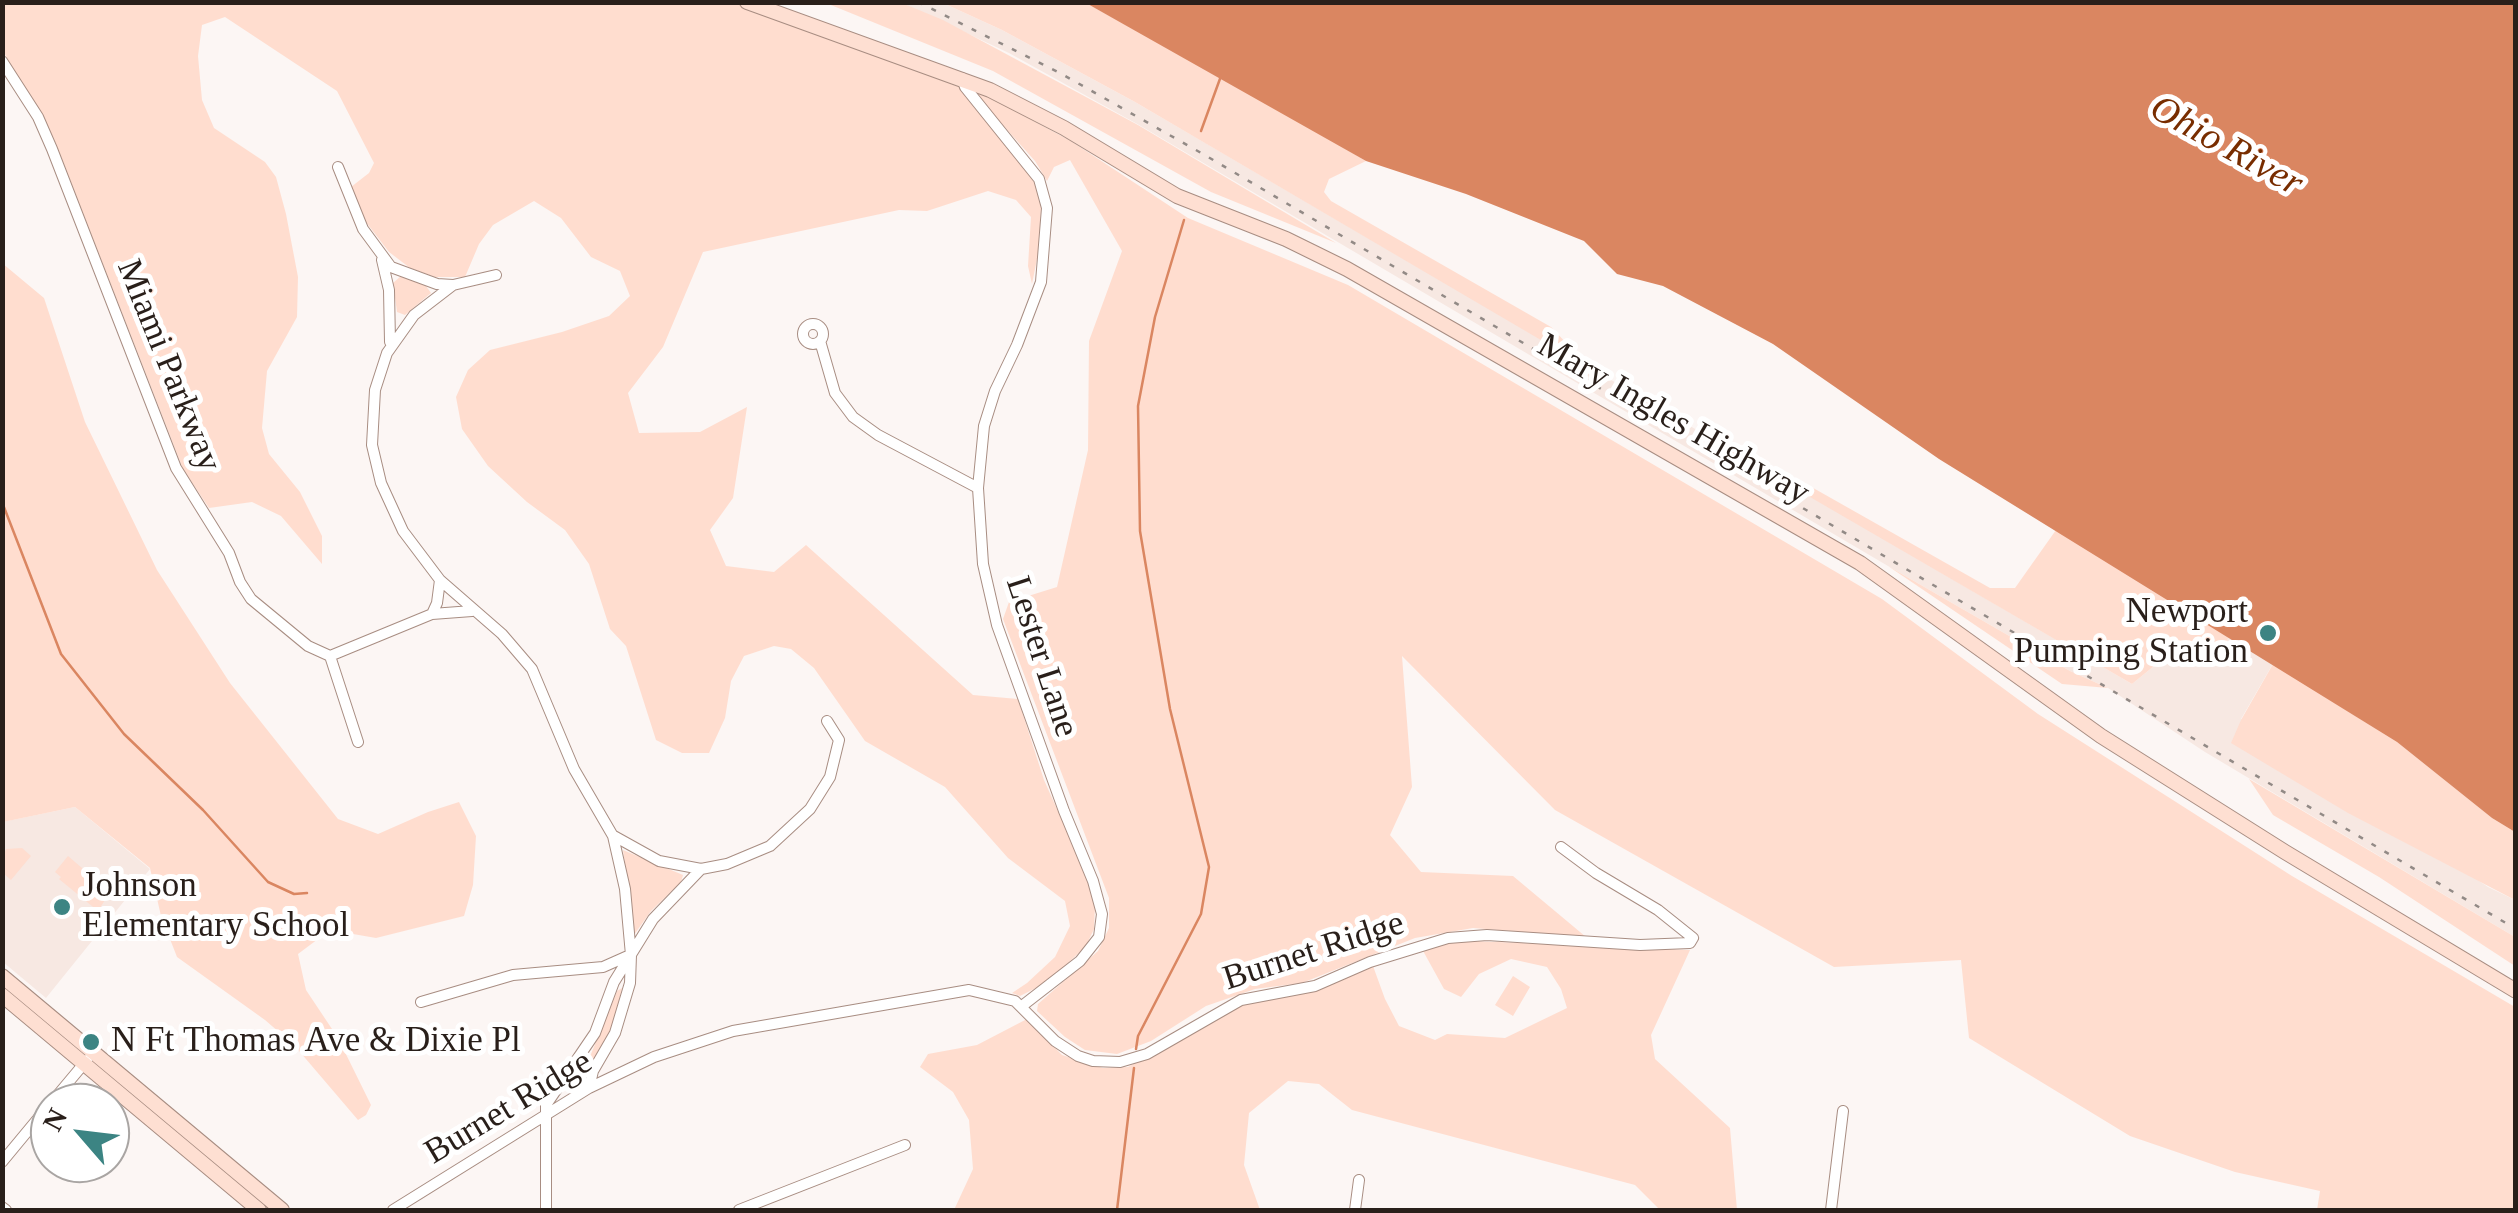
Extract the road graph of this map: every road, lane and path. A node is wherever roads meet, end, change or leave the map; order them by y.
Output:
1 (747, 2) edge
2 (2, 61) edge
3 (962, 78) junction
4 (338, 167) dead end
5 (382, 258) junction
6 (496, 275) dead end
7 (453, 286) junction
8 (820, 341) dead end
9 (388, 353) junction
10 (978, 488) junction
11 (440, 580) junction
12 (474, 612) junction
13 (432, 614) junction
14 (330, 656) junction
15 (827, 721) dead end
16 (358, 742) dead end
17 (613, 836) junction
18 (1561, 848) dead end
19 (701, 870) junction
20 (631, 954) junction
21 (2, 976) edge
22 (2516, 991) edge
23 (2, 995) edge
24 (421, 1002) dead end
25 (1022, 1006) junction
26 (89, 1057) junction
27 (67, 1083) edge
28 (589, 1088) junction
29 (1843, 1111) dead end
30 (545, 1118) junction
31 (30, 1128) edge
32 (905, 1146) dead end
33 (2, 1162) edge
34 (1359, 1180) dead end
35 (258, 1210) edge
36 (282, 1210) edge
37 (393, 1210) edge
38 (546, 1210) edge
39 (739, 1210) edge
40 (1355, 1210) edge
41 (1831, 1210) edge

1 - 3 street, Mary Ingles Highway
2 - 14 street, Miami Parkway
3 - 10 street, Lester Lane
3 - 22 street, Mary Ingles Highway
4 - 5 street
5 - 7 street
5 - 9 street
6 - 7 street
7 - 9 street
8 - 10 street
9 - 11 street
10 - 25 street, Lester Lane
11 - 12 street
11 - 13 street
12 - 13 street
12 - 17 street
13 - 14 street
14 - 16 street
15 - 19 street
17 - 19 street
17 - 20 street
18 - 25 street, Burnet Ridge
19 - 20 street
20 - 24 street
20 - 28 street
20 - 30 street
21 - 26 street
23 - 26 street
25 - 28 street, Burnet Ridge
26 - 27 street
26 - 35 street
26 - 36 street
28 - 30 street, Burnet Ridge
29 - 41 street
30 - 37 street, Burnet Ridge
30 - 38 street
31 - 33 street
32 - 39 street
34 - 40 street

